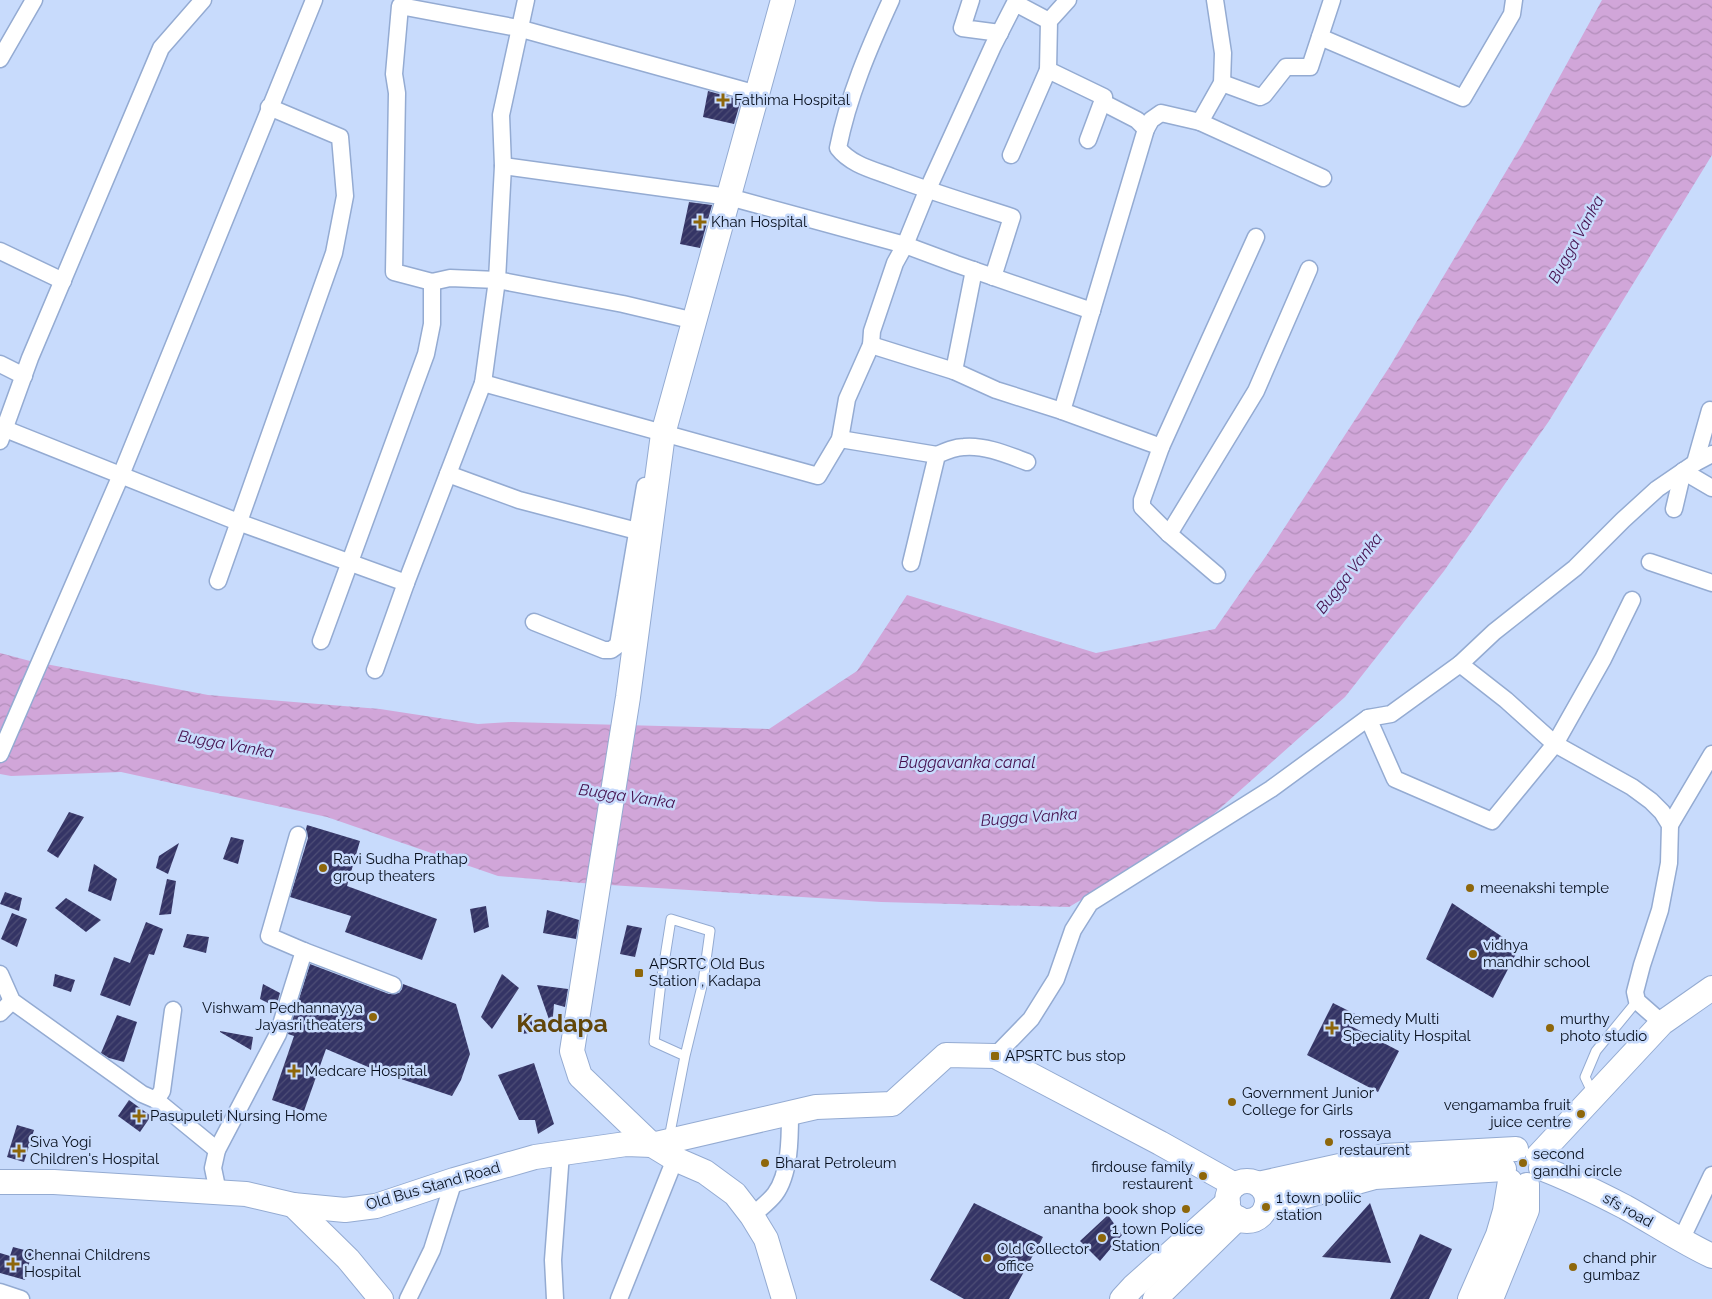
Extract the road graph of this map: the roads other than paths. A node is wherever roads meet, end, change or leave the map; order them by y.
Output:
1 (34, 0) edge
2 (203, 0) edge
3 (314, 0) edge
4 (526, 0) edge
5 (783, 0) edge
6 (891, 0) edge
7 (971, 0) edge
8 (1068, 0) edge
9 (1215, 0) edge
10 (1332, 0) edge
11 (1514, 0) edge
12 (1050, 20) junction
13 (518, 28) junction
14 (1000, 33) junction
15 (1320, 37) junction
16 (0, 59) edge
17 (1048, 70) junction
18 (1222, 83) junction
19 (757, 94) junction
20 (1102, 102) junction
21 (269, 108) junction
22 (1200, 122) junction
23 (1146, 129) junction
24 (1088, 140) dead end
25 (1011, 155) dead end
26 (503, 166) junction
27 (1323, 178) dead end
28 (927, 191) junction
29 (729, 197) junction
30 (1256, 238) dead end
31 (905, 245) junction
32 (0, 251) edge
33 (1310, 269) dead end
34 (974, 270) junction
35 (993, 277) junction
36 (497, 280) junction
37 (63, 281) junction
38 (432, 282) junction
39 (1092, 310) junction
40 (695, 321) junction
41 (872, 346) junction
42 (0, 364) edge
43 (954, 371) junction
44 (24, 376) junction
45 (483, 383) junction
46 (1710, 410) dead end
47 (1062, 411) junction
48 (2, 432) edge
49 (660, 432) junction
50 (840, 438) junction
51 (1161, 448) junction
52 (1712, 454) edge
53 (937, 455) junction
54 (1028, 462) dead end
55 (1689, 467) junction
56 (448, 474) junction
57 (121, 475) junction
58 (1712, 488) edge
59 (1674, 509) dead end
60 (238, 522) junction
61 (637, 531) junction
62 (1169, 534) junction
63 (350, 562) junction
64 (1650, 562) dead end
65 (911, 563) dead end
66 (1217, 575) dead end
67 (218, 581) dead end
68 (406, 583) junction
69 (1712, 584) edge
70 (1632, 600) dead end
71 (534, 622) dead end
72 (321, 641) dead end
73 (1460, 664) junction
74 (375, 670) dead end
75 (1368, 718) junction
76 (1555, 744) junction
77 (0, 754) edge
78 (1712, 754) edge
79 (1670, 825) junction
80 (298, 835) dead end
81 (304, 951) junction
82 (0, 974) edge
83 (393, 985) dead end
84 (1712, 988) edge
85 (12, 1001) junction
86 (1638, 1001) junction
87 (173, 1010) dead end
88 (0, 1013) edge
89 (1662, 1023) junction
90 (685, 1056) junction
91 (996, 1056) junction
92 (1594, 1096) junction
93 (156, 1100) junction
94 (790, 1113) junction
95 (665, 1148) junction
96 (217, 1150) junction
97 (561, 1153) junction
98 (1524, 1172) junction
99 (1712, 1175) edge
100 (454, 1180) junction
101 (0, 1182) edge
102 (1258, 1184) junction
103 (218, 1192) junction
104 (1233, 1197) junction
105 (293, 1205) junction
106 (1266, 1207) junction
107 (752, 1216) junction
108 (1681, 1240) junction
109 (1712, 1256) edge
110 (0, 1292) edge
111 (21, 1299) edge
112 (381, 1299) edge
113 (408, 1299) edge
114 (555, 1299) edge
115 (619, 1299) edge
116 (784, 1299) edge
117 (1122, 1299) edge
118 (1155, 1299) edge
119 (1470, 1299) edge
120 (1491, 1299) edge

1 - 16 street
2 - 37 street
3 - 21 street
4 - 13 street
5 - 19 main road
6 - 28 street
7 - 14 street
8 - 12 street
9 - 18 street
10 - 15 street
11 - 15 street
12 - 14 street
12 - 17 street
13 - 19 street
13 - 26 street
13 - 38 street
14 - 28 street
15 - 18 street
17 - 20 street
17 - 25 street
18 - 22 street
19 - 29 main road
20 - 23 street
20 - 24 street
21 - 57 street
21 - 60 street
22 - 23 street
22 - 27 street
23 - 39 street
26 - 29 street
26 - 36 street
28 - 31 street
28 - 35 street
29 - 31 street
29 - 40 main road
30 - 51 street
31 - 34 street
31 - 41 street
32 - 37 street
33 - 62 street
34 - 35 street
34 - 43 street
35 - 39 street
36 - 38 street
36 - 40 street
36 - 45 street
37 - 44 street
38 - 63 street
39 - 47 street
40 - 49 main road
41 - 43 street
41 - 50 street
42 - 44 street
43 - 47 street
44 - 48 street
45 - 49 street
45 - 56 street
46 - 55 street
47 - 51 street
48 - 57 street
49 - 50 street
49 - 61 street
49 - 95 main road
50 - 53 street
51 - 62 street
52 - 55 street
53 - 54 street
53 - 65 street
55 - 58 street
55 - 59 street
55 - 73 street
56 - 61 street
56 - 68 street
57 - 60 street
57 - 77 street
60 - 63 street
60 - 67 street
61 - 71 street
62 - 66 street
63 - 68 street
63 - 72 street
64 - 69 street
68 - 74 street
70 - 76 street
73 - 75 street
73 - 76 street
75 - 76 street
75 - 91 street
76 - 79 street
78 - 79 street
79 - 86 street
80 - 81 street
81 - 83 street
81 - 96 street
82 - 85 street
84 - 89 main road
85 - 88 street
85 - 93 street
86 - 89 street
86 - 92 lane
87 - 93 street
89 - 92 main road
90 - 90 lane
90 - 95 lane
91 - 94 main road
91 - 104 main road
92 - 98 main road
93 - 96 street
94 - 95 main road
94 - 107 street
95 - 97 main road, Old Bus Stand Road
95 - 107 main road, Old Bus Stand Road
95 - 115 street
96 - 103 street
97 - 100 main road, Old Bus Stand Road
97 - 114 street
98 - 102 main road, sfs road
98 - 106 main road
98 - 108 main road, sfs road
98 - 119 main road
98 - 120 main road
99 - 108 street
100 - 105 main road, Old Bus Stand Road
100 - 113 street
101 - 103 main road, Old Bus Stand Road
102 - 104 main road
102 - 106 main road
103 - 105 main road, Old Bus Stand Road
104 - 106 main road
104 - 117 main road
104 - 118 main road
105 - 112 main road
107 - 116 main road, Old Bus Stand Road
108 - 109 main road, sfs road
110 - 111 street

